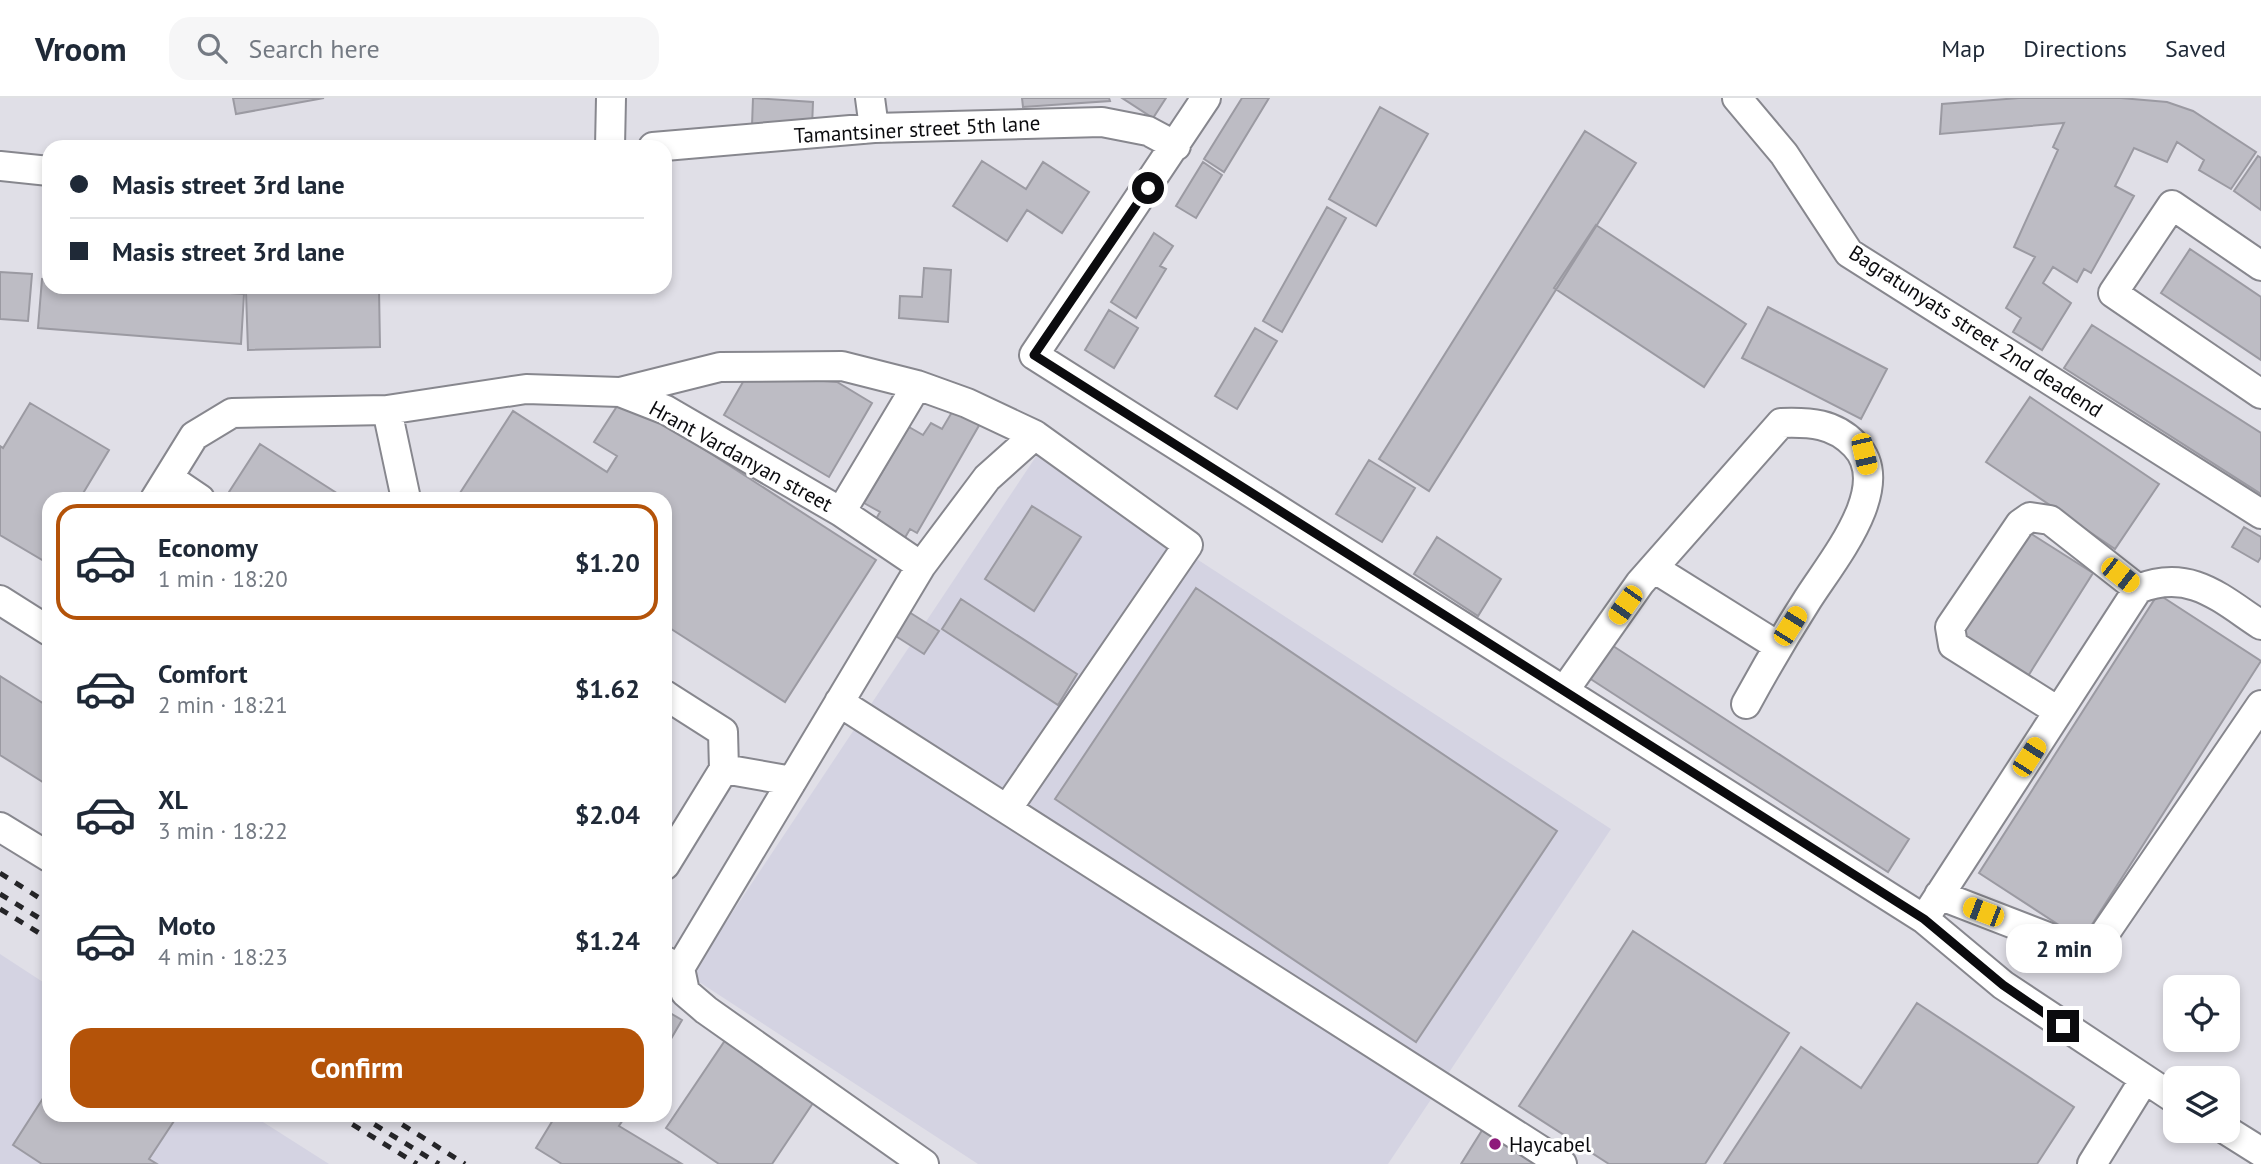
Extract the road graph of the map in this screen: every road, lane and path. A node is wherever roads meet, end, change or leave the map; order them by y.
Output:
1 (611, 98) edge
2 (870, 98) edge
3 (1206, 98) edge
4 (1737, 98) edge
5 (874, 128) junction
6 (610, 140) edge
7 (672, 145) edge
8 (1176, 146) junction
9 (0, 166) edge
10 (42, 170) edge
11 (2261, 266) edge
12 (917, 385) junction
13 (620, 391) junction
14 (2261, 394) edge
15 (387, 410) junction
16 (1035, 435) junction
17 (162, 488) edge
18 (404, 492) edge
19 (841, 512) junction
20 (2261, 514) edge
21 (921, 566) junction
22 (1655, 569) junction
23 (2138, 589) junction
24 (0, 600) edge
25 (2261, 625) edge
26 (42, 627) edge
27 (1778, 646) junction
28 (1564, 691) junction
29 (672, 699) edge
30 (839, 702) junction
31 (1746, 704) dead end
32 (2261, 705) edge
33 (2058, 711) junction
34 (724, 769) junction
35 (792, 781) junction
36 (1007, 809) junction
37 (0, 827) edge
38 (42, 853) edge
39 (672, 854) edge
40 (1940, 895) junction
41 (1924, 919) junction
42 (672, 964) edge
43 (2144, 1080) junction
44 (2163, 1092) edge
45 (2240, 1139) edge
46 (2261, 1152) edge
47 (924, 1164) edge
48 (1562, 1164) edge
49 (2092, 1164) edge

1 - 6 street
2 - 5 street
3 - 8 street
4 - 20 street, Bagratunyats street 2nd deadend
5 - 7 street, Tamantsiner street 5th lane
5 - 8 street, Tamantsiner street 5th lane
8 - 28 street
9 - 10 street
11 - 14 street
12 - 13 street
12 - 16 street
12 - 19 street
13 - 15 street, Hrant Vardanyan street
13 - 19 street, Hrant Vardanyan street
15 - 17 street, Hrant Vardanyan street
15 - 18 street
16 - 21 street
16 - 36 street
19 - 21 street, Hrant Vardanyan street
21 - 30 street
22 - 27 street
22 - 27 street
22 - 28 street
23 - 25 street
23 - 33 street
23 - 33 street
24 - 26 street
27 - 31 street
28 - 41 street
29 - 34 street
30 - 35 street
30 - 36 street
32 - 40 street
33 - 40 street
34 - 35 street
34 - 39 street
35 - 42 street
36 - 48 street
37 - 38 street
40 - 41 street
41 - 43 street
42 - 47 street
43 - 44 street
43 - 49 street
45 - 46 street

